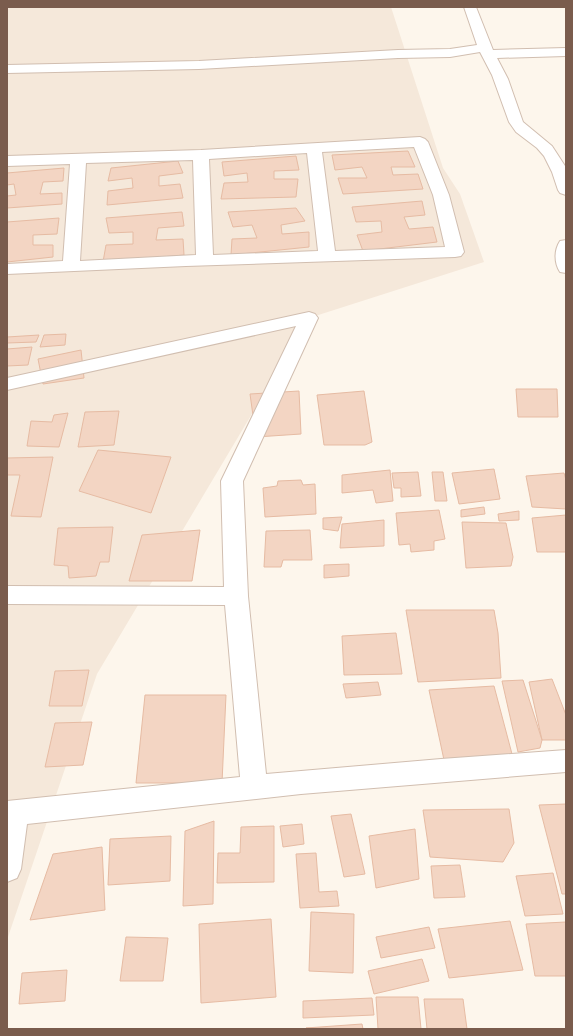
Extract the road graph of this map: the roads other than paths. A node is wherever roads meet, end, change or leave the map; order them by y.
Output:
1 (470, 7) edge
2 (487, 50) junction
3 (566, 52) edge
4 (7, 69) edge
5 (314, 148) junction
6 (201, 155) junction
7 (78, 159) junction
8 (7, 162) edge
9 (566, 190) edge
10 (566, 245) edge
11 (327, 256) junction
12 (205, 261) junction
13 (71, 266) junction
14 (566, 268) edge
15 (7, 269) edge
16 (7, 384) edge
17 (7, 595) edge
18 (236, 596) junction
19 (566, 761) edge
20 (254, 787) junction
21 (11, 813) edge
22 (7, 869) edge

1 - 2 street
2 - 3 street
2 - 4 street
2 - 9 street
5 - 6 street
5 - 11 street
5 - 11 street
6 - 7 street
6 - 12 street
7 - 8 street
7 - 13 street
10 - 14 street
11 - 12 street
12 - 13 street
13 - 15 street
16 - 18 street
17 - 18 street
18 - 20 street
19 - 20 street
20 - 21 street
21 - 22 street

